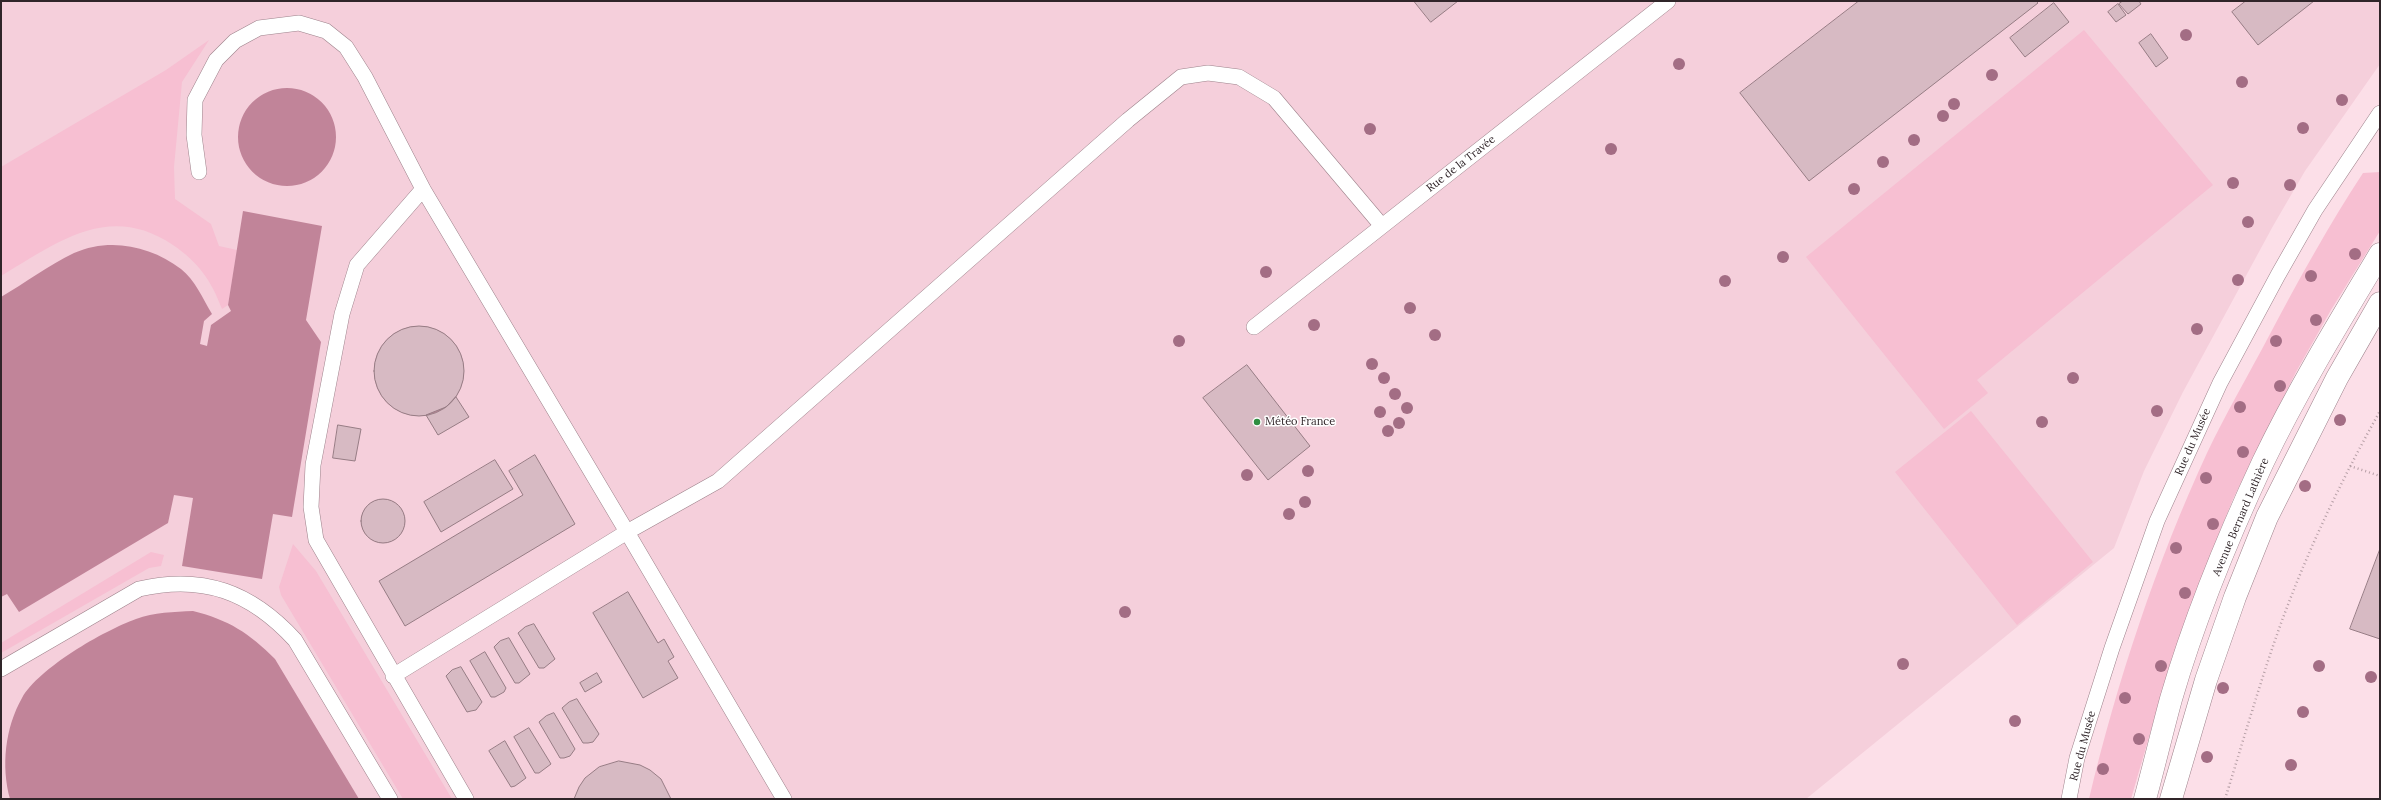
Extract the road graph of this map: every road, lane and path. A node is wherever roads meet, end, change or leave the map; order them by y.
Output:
1 (1668, 1) edge
2 (2380, 112) edge
3 (199, 172) dead end
4 (423, 189) junction
5 (1382, 226) junction
6 (2380, 254) edge
7 (2380, 303) edge
8 (1254, 327) dead end
9 (2380, 411) edge
10 (2350, 466) junction
11 (2380, 476) edge
12 (627, 532) junction
13 (1, 669) edge
14 (393, 676) junction
15 (390, 799) edge
16 (466, 799) edge
17 (784, 799) edge
18 (2069, 799) edge
19 (2145, 799) edge
20 (2171, 799) edge
21 (2225, 799) edge

1 - 5 lane, Rue de la Travée
2 - 18 lane, Rue du Musée
3 - 4 lane
4 - 12 lane
4 - 14 lane
5 - 8 lane, Rue de la Travée
5 - 12 lane
6 - 19 main road, Avenue Bernard Lathière
7 - 20 main road
9 - 10 path
10 - 11 path
10 - 21 path
12 - 14 lane
12 - 17 lane
13 - 15 lane
14 - 16 lane

